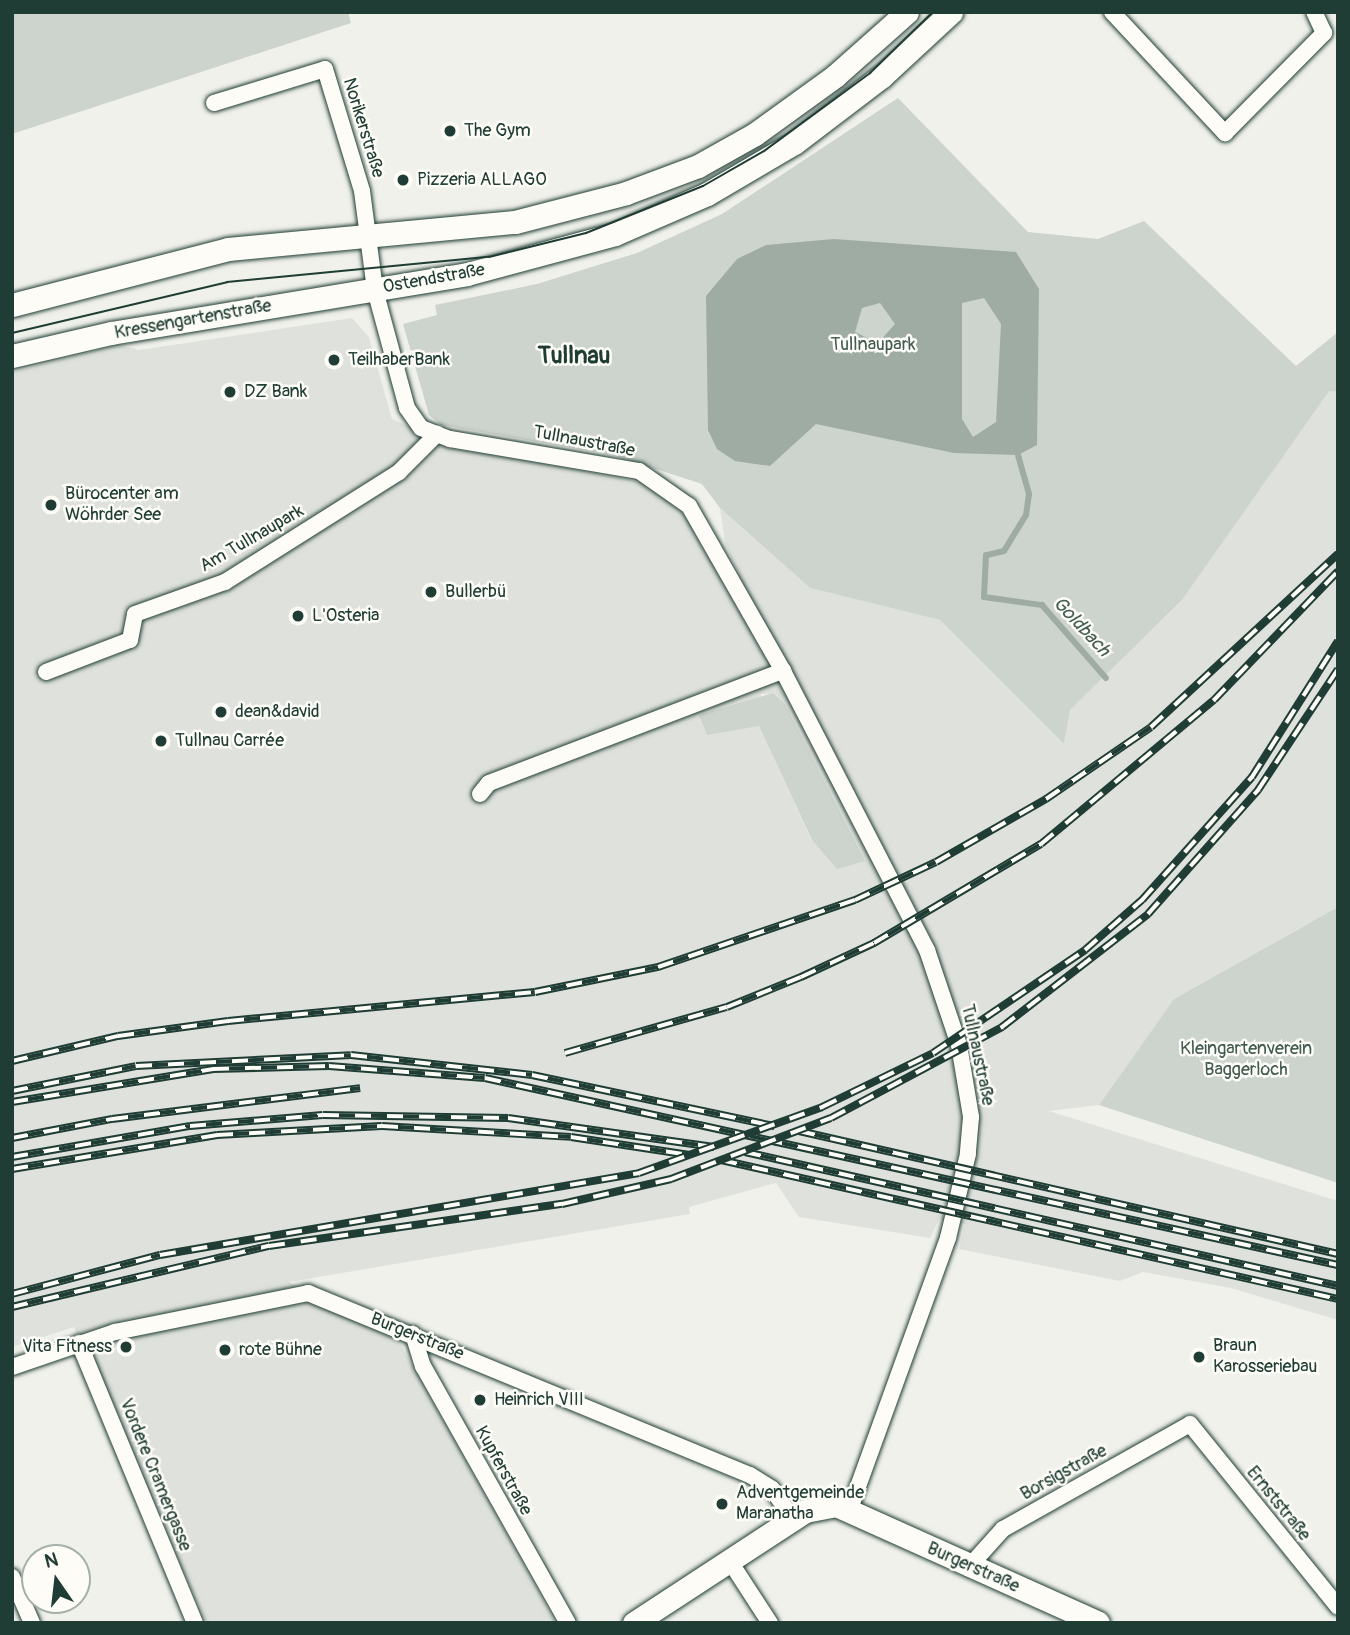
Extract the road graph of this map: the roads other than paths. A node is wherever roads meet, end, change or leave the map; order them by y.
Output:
1 (907, 12) edge
2 (951, 12) edge
3 (1112, 12) edge
4 (1314, 12) edge
5 (214, 103) dead end
6 (368, 231) junction
7 (375, 290) junction
8 (12, 305) edge
9 (12, 356) edge
10 (437, 434) junction
11 (783, 671) junction
12 (46, 672) dead end
13 (480, 794) dead end
14 (413, 1334) junction
15 (79, 1343) junction
16 (12, 1367) edge
17 (1190, 1424) joint
18 (850, 1508) junction
19 (793, 1519) junction
20 (731, 1563) junction
21 (968, 1568) junction
22 (12, 1577) edge
23 (1338, 1607) edge
24 (32, 1623) edge
25 (195, 1623) edge
26 (568, 1623) edge
27 (634, 1623) edge
28 (770, 1623) edge
29 (1098, 1623) edge

1 - 6 main road
2 - 7 main road, Ostendstraße
3 - 4 street
5 - 6 street, Norikerstraße
6 - 7 street, Ostendstraße
6 - 8 main road
7 - 9 main road, Kressengartenstraße
7 - 10 street, Tullnaustraße
10 - 11 street, Tullnaustraße
10 - 12 street, Am Tullnaupark
11 - 13 street
11 - 18 street, Tullnaustraße
14 - 15 street, Burgerstraße
14 - 19 street, Burgerstraße
14 - 26 street, Kupferstraße
15 - 16 street, Burgerstraße
15 - 25 street, Vordere Cramergasse
17 - 21 street, Borsigstraße
17 - 23 street, Ernststraße
18 - 19 main road
18 - 21 main road, Burgerstraße
19 - 20 main road
20 - 27 main road
20 - 28 street
21 - 29 main road, Burgerstraße
22 - 24 street

